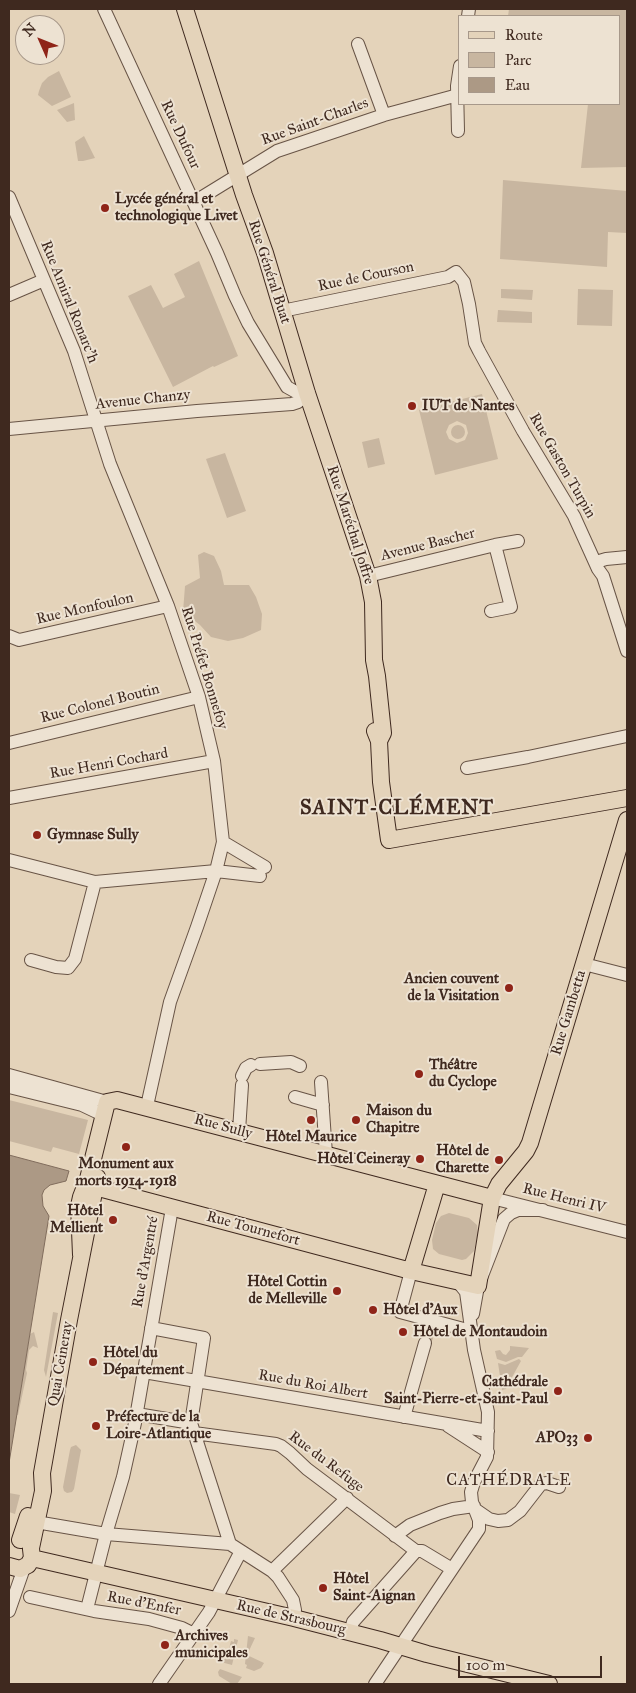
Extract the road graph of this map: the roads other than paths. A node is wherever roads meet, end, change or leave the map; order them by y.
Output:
1 (104, 9) edge
2 (185, 9) edge
3 (358, 44) dead end
4 (458, 78) edge
5 (458, 95) junction
6 (384, 114) junction
7 (458, 130) dead end
8 (238, 174) junction
9 (9, 197) edge
10 (194, 202) junction
11 (456, 272) joint
12 (44, 280) junction
13 (9, 295) edge
14 (282, 311) junction
15 (302, 392) junction
16 (95, 421) junction
17 (9, 429) edge
18 (518, 541) dead end
19 (495, 545) junction
20 (627, 557) edge
21 (596, 562) junction
22 (368, 576) junction
23 (168, 606) junction
24 (491, 611) dead end
25 (9, 636) edge
26 (626, 649) edge
27 (199, 697) junction
28 (627, 736) edge
29 (9, 743) edge
30 (214, 761) junction
31 (467, 768) dead end
32 (9, 798) edge
33 (627, 798) edge
34 (627, 820) edge
35 (223, 842) junction
36 (9, 860) edge
37 (216, 871) junction
38 (95, 882) junction
39 (31, 960) dead end
40 (584, 964) junction
41 (627, 975) edge
42 (300, 1066) dead end
43 (9, 1075) edge
44 (321, 1082) dead end
45 (9, 1087) edge
46 (295, 1096) dead end
47 (109, 1105) junction
48 (323, 1105) junction
49 (147, 1106) junction
50 (239, 1131) junction
51 (326, 1154) junction
52 (91, 1183) junction
53 (437, 1184) junction
54 (492, 1198) junction
55 (172, 1208) junction
56 (543, 1210) junction
57 (627, 1232) edge
58 (412, 1272) junction
59 (458, 1282) junction
60 (478, 1286) junction
61 (152, 1325) junction
62 (471, 1331) junction
63 (425, 1343) tunnel mouth
64 (144, 1372) junction
65 (202, 1382) junction
66 (137, 1414) junction
67 (404, 1417) junction
68 (444, 1424) junction
69 (193, 1428) junction
70 (488, 1431) junction
71 (488, 1452) junction
72 (42, 1474) junction
73 (559, 1487) dead end
74 (347, 1498) junction
75 (475, 1508) junction
76 (36, 1522) junction
77 (106, 1534) junction
78 (396, 1536) junction
79 (236, 1547) junction
80 (416, 1551) junction
81 (18, 1558) edge
82 (452, 1569) junction
83 (96, 1571) junction
84 (272, 1571) junction
85 (30, 1597) dead end
86 (215, 1600) junction
87 (87, 1609) junction
88 (9, 1611) edge
89 (294, 1618) junction
90 (350, 1632) junction
91 (194, 1634) junction
92 (400, 1646) junction
93 (159, 1684) edge
94 (375, 1684) edge
95 (549, 1684) edge

1 - 10 street, Rue Dufour
2 - 8 main road, Rue Général Buat
3 - 6 street
4 - 5 street
5 - 6 street, Rue Saint-Charles
5 - 7 street
6 - 8 street, Rue Saint-Charles
8 - 10 street, Rue Saint-Charles
8 - 14 main road, Rue Général Buat
9 - 12 street, Rue Amiral Ronarc'h
10 - 15 street, Rue Dufour
11 - 14 street, Rue de Courson
11 - 21 street, Rue Gaston Turpin
12 - 13 street
12 - 16 street, Rue Amiral Ronarc'h
14 - 15 main road, Rue Général Buat
15 - 16 street, Avenue Chanzy
15 - 22 main road, Rue Maréchal Joffre
16 - 17 street, Avenue Chanzy
16 - 23 street, Rue Préfet Bonnefoy
18 - 19 street, Avenue Bascher
19 - 22 street, Avenue Bascher
19 - 24 street, Avenue Bascher
20 - 21 street
21 - 26 street, Rue Gaston Turpin
22 - 33 main road, Rue Maréchal Joffre
23 - 25 street, Rue Monfoulon
23 - 27 street, Rue Préfet Bonnefoy
27 - 29 street, Rue Colonel Boutin
27 - 30 street, Rue Préfet Bonnefoy
28 - 31 street
30 - 32 street, Rue Henri Cochard
30 - 35 street, Rue Préfet Bonnefoy
34 - 40 main road, Rue Gambetta
35 - 37 street, Rue Préfet Bonnefoy
35 - 37 street
36 - 38 street
37 - 38 street
37 - 49 street, Rue Préfet Bonnefoy
38 - 39 street
40 - 41 street
40 - 54 main road, Rue Gambetta
42 - 50 street
43 - 47 street, Rue Sully
44 - 48 street
45 - 47 street, Rue Sully
46 - 48 street
47 - 49 main road, Rue Sully
47 - 52 main road, Quai Ceineray
48 - 51 street
49 - 50 main road, Rue Sully
50 - 51 main road, Rue Sully
51 - 53 main road, Rue Sully
52 - 55 main road, Rue Tournefort
52 - 72 main road, Quai Ceineray
53 - 54 main road, Rue Sully
53 - 58 main road
54 - 56 street, Rue Henri IV
54 - 60 main road
55 - 58 main road, Rue Tournefort
55 - 61 street, Rue d'Argentré
56 - 57 street, Rue Henri IV
56 - 60 street
58 - 59 main road, Rue Tournefort
58 - 62 street
59 - 60 main road, Rue Tournefort
59 - 62 street
60 - 62 street
61 - 64 street, Rue d'Argentré
61 - 65 street
62 - 70 street
63 - 67 street
64 - 65 street, Rue du Roi Albert
64 - 66 street, Rue d'Argentré
65 - 67 street, Rue du Roi Albert
65 - 69 street
66 - 69 street, Rue du Refuge
66 - 77 street, Rue d'Argentré
67 - 68 street, Rue du Roi Albert
68 - 70 street, Rue du Roi Albert
68 - 71 street, Rue du Roi Albert
69 - 74 street, Rue du Refuge
69 - 79 street
70 - 71 street
71 - 75 street
72 - 76 main road, Quai Ceineray
72 - 81 main road, Quai Ceineray
73 - 75 street
74 - 78 street, Rue du Refuge
74 - 84 street
75 - 78 street
75 - 82 street
76 - 77 street
76 - 81 main road, Quai Ceineray
77 - 79 street
77 - 83 street, Rue d'Argentré
78 - 80 street, Rue du Refuge
79 - 84 street
79 - 86 street
80 - 82 street, Rue du Refuge
80 - 90 street
81 - 83 main road, Rue de Strasbourg
81 - 88 street
82 - 92 street
83 - 86 main road, Rue de Strasbourg
83 - 87 street, Rue d'Argentré
84 - 89 street
85 - 87 street, Rue d'Enfer
86 - 89 main road, Rue de Strasbourg
86 - 91 street
87 - 91 street, Rue d'Enfer
89 - 90 main road, Rue de Strasbourg
90 - 92 main road, Rue de Strasbourg
91 - 93 street
92 - 94 street
92 - 95 main road, Rue de Strasbourg

